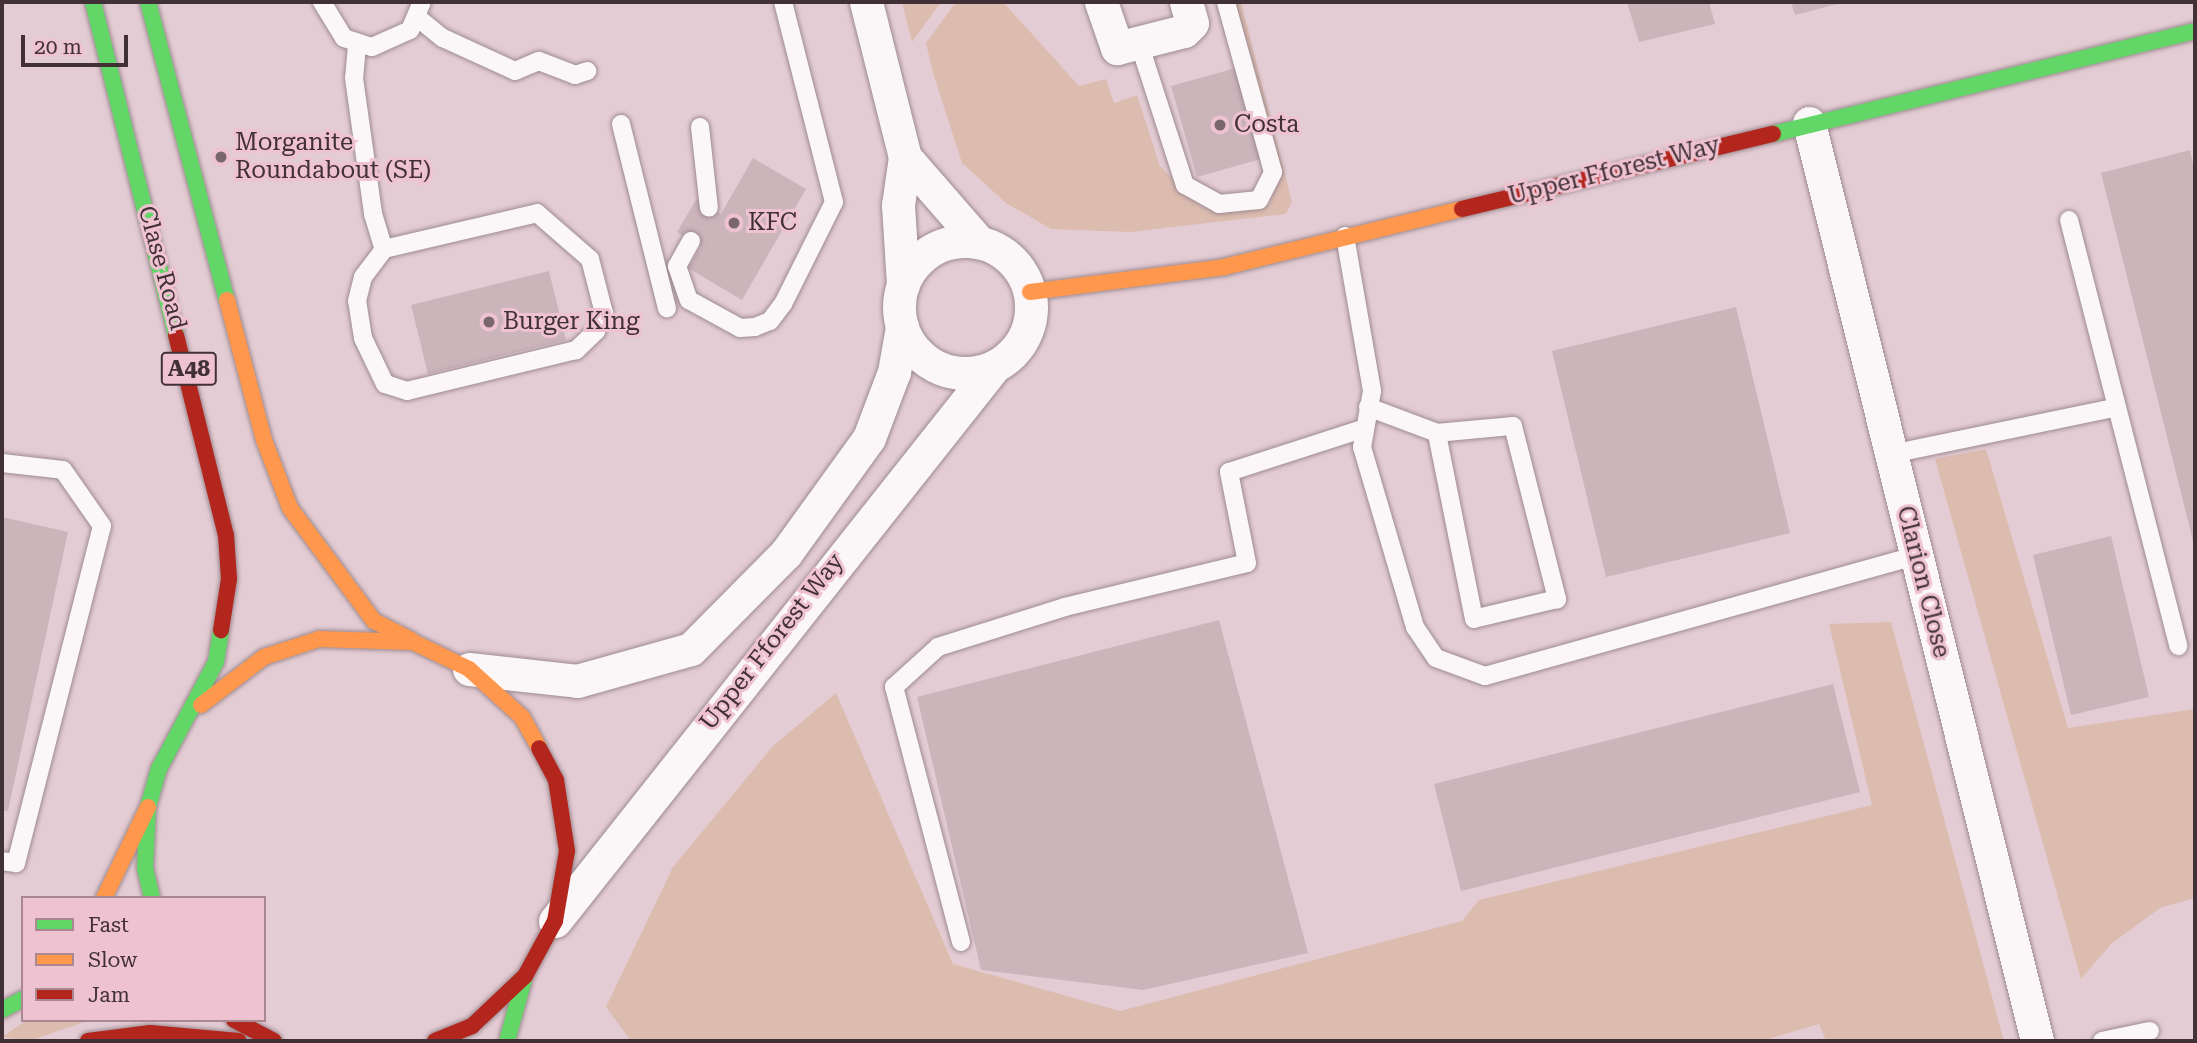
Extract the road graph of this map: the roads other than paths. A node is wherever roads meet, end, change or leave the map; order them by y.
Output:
1 (93, 2) edge
2 (148, 2) edge
3 (322, 2) edge
4 (783, 2) edge
5 (866, 2) edge
6 (1101, 2) edge
7 (1186, 2) edge
8 (1226, 2) edge
9 (420, 10) edge
10 (2195, 31) edge
11 (358, 45) junction
12 (1140, 46) junction
13 (587, 71) dead end
14 (1809, 123) junction
15 (621, 124) dead end
16 (700, 127) dead end
17 (905, 158) junction
18 (709, 208) dead end
19 (2069, 220) dead end
20 (1345, 236) junction
21 (691, 241) dead end
22 (979, 242) junction
23 (384, 249) junction
24 (903, 285) junction
25 (1030, 292) junction
26 (667, 308) dead end
27 (902, 327) junction
28 (994, 367) junction
29 (1368, 407) junction
30 (2114, 408) junction
31 (1362, 429) junction
32 (1437, 433) junction
33 (1891, 454) junction
34 (2, 463) edge
35 (1916, 556) junction
36 (413, 642) junction
37 (2178, 646) dead end
38 (469, 669) junction
39 (177, 734) junction
40 (148, 807) junction
41 (2, 861) edge
42 (105, 896) edge
43 (152, 896) edge
44 (555, 921) junction
45 (961, 942) dead end
46 (525, 976) junction
47 (21, 1000) edge
48 (2, 1010) edge
49 (238, 1022) edge
50 (2150, 1031) dead end
51 (88, 1041) edge
52 (239, 1041) edge
53 (274, 1041) edge
54 (435, 1041) edge
55 (507, 1041) edge
56 (2037, 1041) edge
57 (2102, 1041) edge

1 - 39 main road, Clase Road / A48
2 - 36 main road, A48
3 - 11 lane
4 - 21 lane
5 - 17 street
6 - 12 street
7 - 12 street
8 - 12 lane
9 - 11 lane
9 - 13 lane
10 - 14 main road, Upper Fforest Way
11 - 23 lane
14 - 20 main road, Upper Fforest Way
14 - 33 street, Clarion Close
15 - 26 lane
16 - 18 lane
17 - 22 street
17 - 24 street
19 - 30 lane
20 - 25 main road, Upper Fforest Way
20 - 29 lane
22 - 24 street
22 - 25 street
23 - 23 lane
24 - 27 street
25 - 28 street
27 - 28 street
27 - 38 street, Upper Fforest Way
28 - 44 street, Upper Fforest Way
29 - 31 lane
29 - 32 lane
30 - 33 lane
30 - 37 lane
31 - 35 lane
31 - 45 lane
32 - 32 lane
33 - 35 street, Clarion Close
34 - 41 lane
35 - 56 street, Clarion Close
36 - 38 main road
36 - 39 main road
38 - 44 main road
39 - 40 main road
40 - 42 main road
40 - 43 main road
44 - 46 main road
46 - 54 main road
46 - 55 main road
47 - 48 main road
49 - 53 main road
50 - 57 lane
51 - 52 main road

